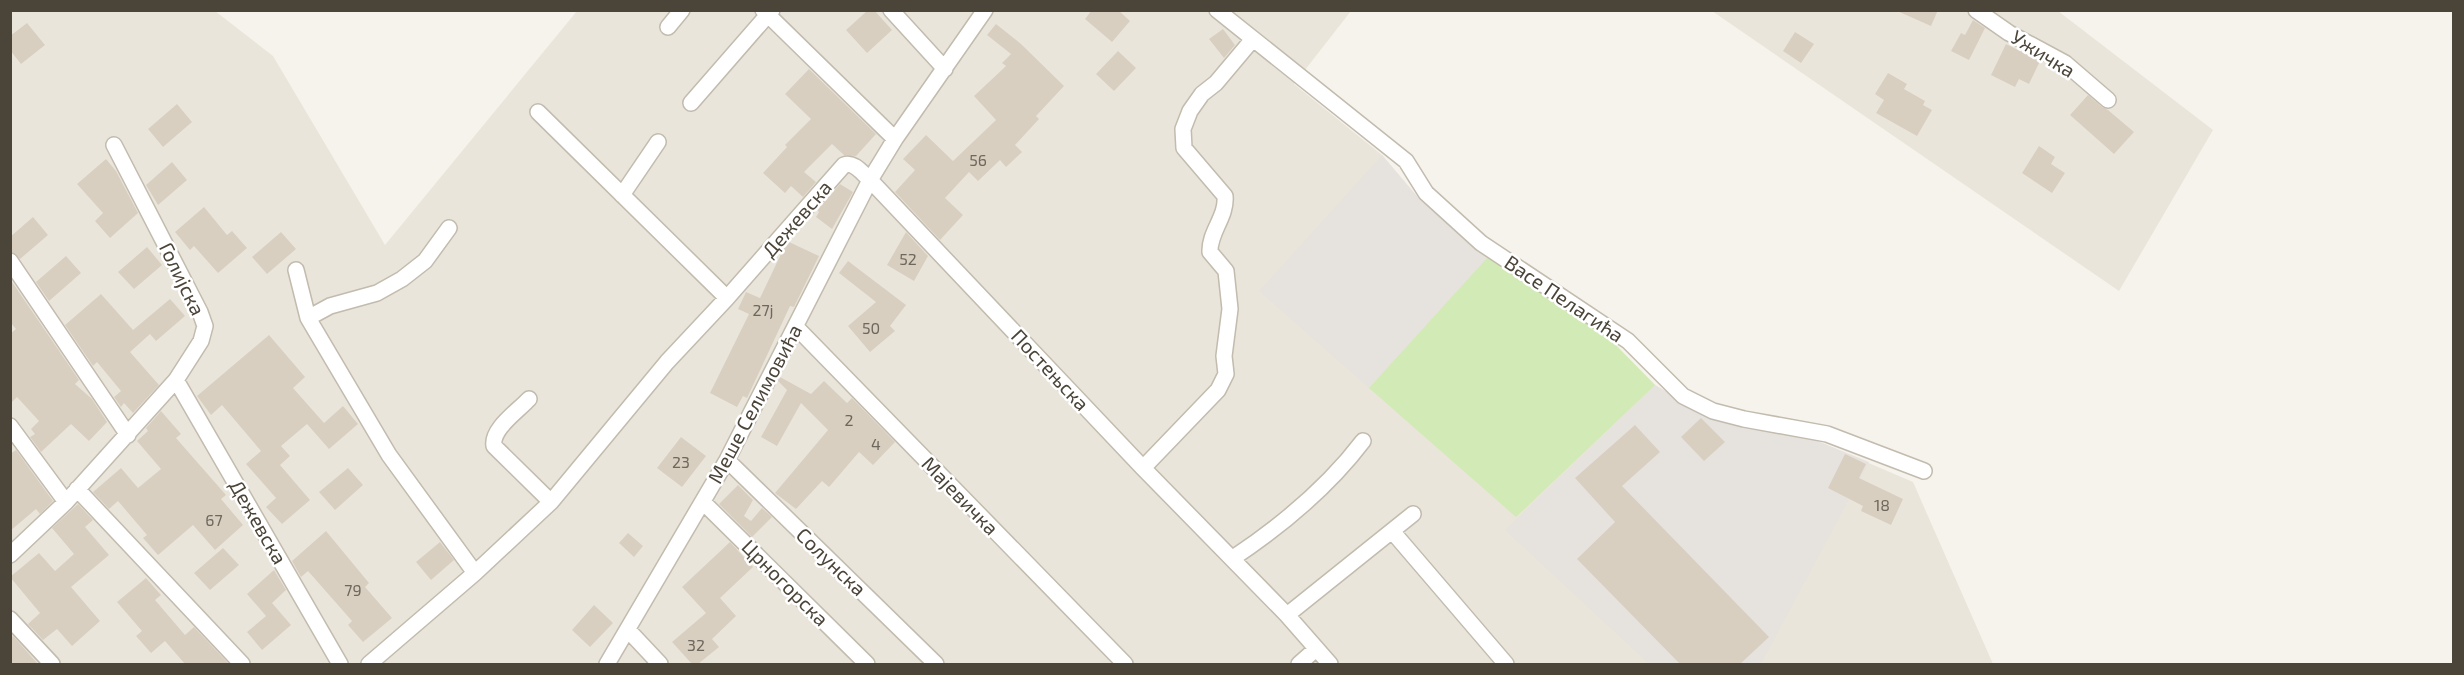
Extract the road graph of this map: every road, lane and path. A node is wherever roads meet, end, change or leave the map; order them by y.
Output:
1 (682, 10) edge
2 (891, 10) edge
3 (985, 10) edge
4 (1217, 10) edge
5 (1976, 10) edge
6 (767, 12) edge
7 (668, 27) dead end
8 (1253, 39) junction
9 (945, 69) junction
10 (2108, 100) dead end
11 (691, 103) dead end
12 (537, 112) dead end
13 (895, 139) junction
14 (658, 142) dead end
15 (114, 145) dead end
16 (870, 180) junction
17 (622, 195) junction
18 (449, 228) dead end
19 (10, 261) edge
20 (296, 270) dead end
21 (728, 298) junction
22 (308, 318) junction
23 (796, 327) junction
24 (176, 380) junction
25 (529, 399) dead end
26 (10, 426) edge
27 (128, 435) junction
28 (1363, 441) dead end
29 (727, 460) junction
30 (1143, 468) junction
31 (1924, 471) dead end
32 (77, 489) junction
33 (66, 502) junction
34 (551, 502) junction
35 (703, 502) junction
36 (1413, 514) dead end
37 (1392, 531) junction
38 (10, 555) edge
39 (1233, 558) junction
40 (475, 573) junction
41 (1287, 615) junction
42 (10, 619) edge
43 (628, 630) junction
44 (1316, 649) junction
45 (52, 664) edge
46 (242, 664) edge
47 (340, 664) edge
48 (369, 664) edge
49 (607, 664) edge
50 (660, 664) edge
51 (867, 664) edge
52 (936, 664) edge
53 (1125, 664) edge
54 (1299, 664) edge
55 (1330, 664) edge
56 (1506, 664) edge

1 - 7 street
2 - 9 street
3 - 9 street, Меше Селимовића
4 - 8 street, Васе Пелагића
5 - 10 street, Ужичка
6 - 11 street
6 - 13 street
8 - 30 street
8 - 31 street, Васе Пелагића
9 - 13 street, Меше Селимовића
12 - 17 street
13 - 16 street, Меше Селимовића
14 - 17 street
15 - 24 street, Голијска
16 - 21 street, Дежевска
16 - 23 street, Меше Селимовића
16 - 30 street, Постењска
17 - 21 street
18 - 22 street
19 - 27 street
20 - 22 street
21 - 34 street, Дежевска
22 - 40 street
23 - 29 street, Меше Селимовића
23 - 53 street, Мајевичка
24 - 27 street, Голијска
24 - 47 street, Дежевска
25 - 34 street
26 - 33 street
27 - 32 street, Голијска
28 - 39 street
29 - 35 street, Меше Селимовића
29 - 52 street, Солунска
30 - 39 street, Постењска
32 - 33 street, Голијска
32 - 46 street
33 - 38 street, Голијска
34 - 40 street, Дежевска
35 - 43 street, Меше Селимовића
35 - 51 street, Црногорска
36 - 37 street
37 - 41 street
37 - 56 street
39 - 41 street, Постењска
40 - 48 street, Дежевска
41 - 44 street, Постењска
42 - 45 street
43 - 49 street, Меше Селимовића
43 - 50 street
44 - 54 street
44 - 55 street, Постењска

